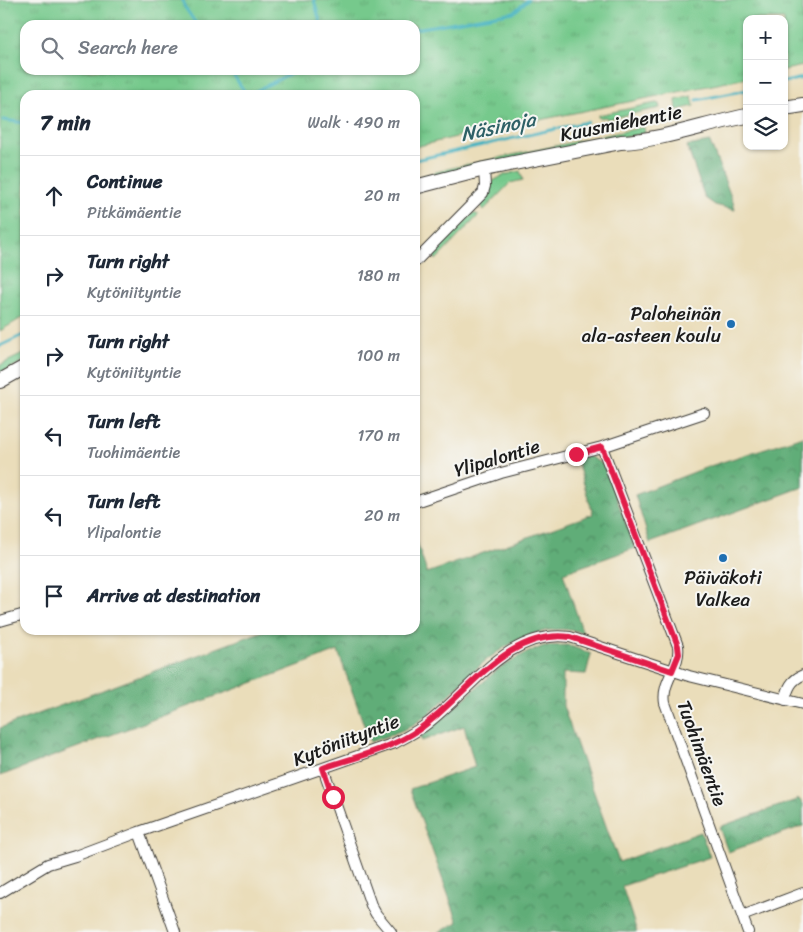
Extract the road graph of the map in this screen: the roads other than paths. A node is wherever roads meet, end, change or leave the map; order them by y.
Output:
1 (803, 105) edge
2 (788, 107) edge
3 (743, 117) edge
4 (484, 169) junction
5 (420, 186) edge
6 (420, 257) edge
7 (20, 370) edge
8 (0, 381) edge
9 (704, 413) dead end
10 (602, 447) junction
11 (420, 500) edge
12 (20, 615) edge
13 (0, 621) edge
14 (672, 671) junction
15 (803, 675) edge
16 (785, 700) junction
17 (803, 704) edge
18 (323, 768) junction
19 (139, 832) junction
20 (0, 893) edge
21 (803, 893) edge
22 (742, 916) junction
23 (175, 932) edge
24 (391, 932) edge
25 (748, 932) edge

1 - 2 main road
3 - 4 main road, Kuusmiehentie
4 - 5 main road, Kuusmiehentie
4 - 6 street
7 - 8 main road
9 - 10 street, Ylipalontie
10 - 11 street, Ylipalontie
10 - 14 street, Tuohimäentie
12 - 13 street
14 - 16 street, Kytöniityntie
14 - 18 street, Kytöniityntie
14 - 22 street, Tuohimäentie
15 - 16 street
16 - 17 street, Kytöniityntie
18 - 19 street, Kytöniityntie
18 - 24 street
19 - 20 street, Kytöniityntie
19 - 23 street
21 - 22 street
22 - 25 street, Tuohimäentie

